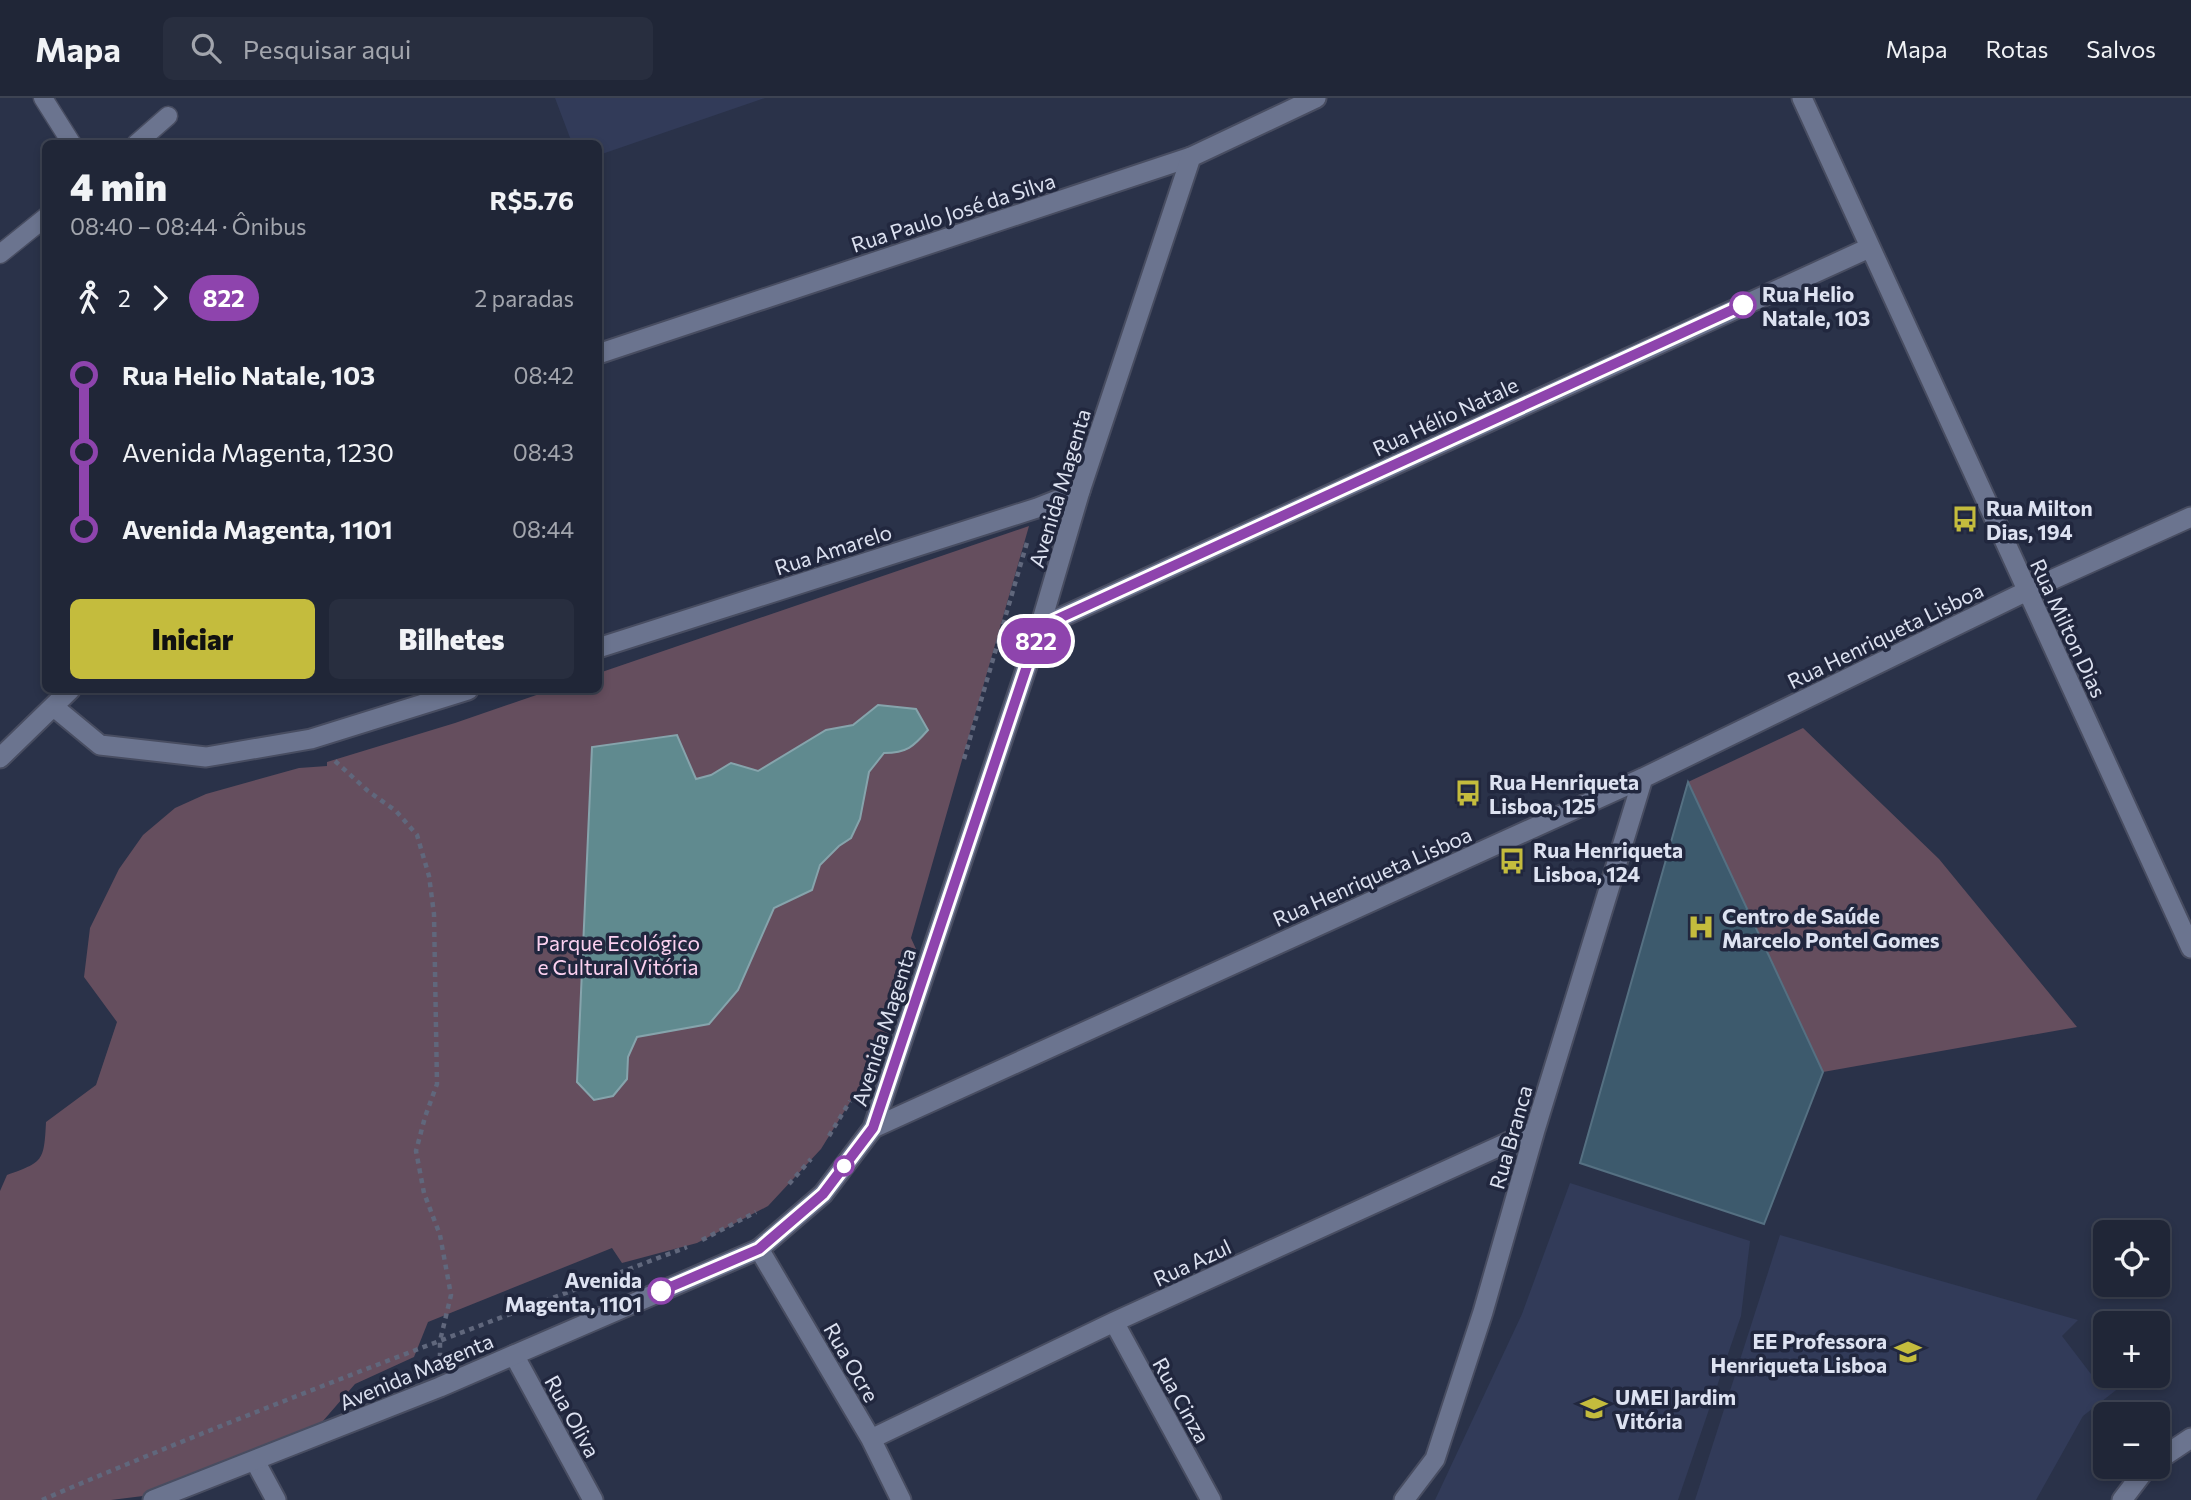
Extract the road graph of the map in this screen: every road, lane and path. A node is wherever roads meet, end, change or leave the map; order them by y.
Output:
1 (43, 98) edge
2 (1316, 98) edge
3 (1802, 98) edge
4 (168, 116) dead end
5 (69, 140) edge
6 (141, 140) edge
7 (1191, 156) junction
8 (42, 220) edge
9 (1869, 248) junction
10 (0, 254) edge
11 (602, 353) edge
12 (1080, 491) junction
13 (1037, 508) junction
14 (2191, 517) edge
15 (2027, 591) junction
16 (1040, 627) junction
17 (602, 647) edge
18 (68, 693) edge
19 (459, 693) edge
20 (54, 706) junction
21 (311, 740) junction
22 (0, 758) edge
23 (960, 772) dead end
24 (1643, 778) junction
25 (2191, 948) edge
26 (854, 1095) dead end
27 (873, 1128) junction
28 (1535, 1130) junction
29 (827, 1138) dead end
30 (812, 1158) dead end
31 (785, 1187) dead end
32 (768, 1206) dead end
33 (759, 1249) junction
34 (1114, 1322) junction
35 (440, 1341) junction
36 (514, 1355) junction
37 (440, 1387) junction
38 (2191, 1438) edge
39 (871, 1439) junction
40 (2170, 1452) edge
41 (255, 1461) junction
42 (2138, 1479) edge
43 (42, 1500) edge
44 (153, 1500) edge
45 (276, 1500) edge
46 (593, 1500) edge
47 (901, 1500) edge
48 (1211, 1500) edge
49 (1404, 1500) edge
50 (2122, 1500) edge

1 - 5 lane
2 - 7 street, Rua Paulo José da Silva
3 - 9 street, Rua Milton Dias
4 - 6 lane
7 - 11 street, Rua Paulo José da Silva
7 - 12 street, Avenida Magenta
8 - 10 lane
9 - 15 street, Rua Milton Dias
9 - 16 street, Rua Hélio Natale
12 - 13 street, Rua Amarelo
12 - 16 street, Avenida Magenta
13 - 17 street, Rua Amarelo
13 - 23 path
14 - 15 street, Rua Henriqueta Lisboa
15 - 24 street, Rua Henriqueta Lisboa
15 - 25 street, Rua Milton Dias
16 - 27 street, Avenida Magenta
18 - 20 street
19 - 21 street
20 - 21 street
20 - 22 street
21 - 35 path
24 - 27 street, Rua Henriqueta Lisboa
24 - 28 street, Rua Branca
26 - 29 path
27 - 33 street, Avenida Magenta
28 - 34 street, Rua Azul
28 - 49 street, Rua Branca
30 - 31 path
32 - 35 path
33 - 36 street, Avenida Magenta
33 - 39 street, Rua Ocre
34 - 39 street, Rua Azul
34 - 48 street, Rua Cinza
35 - 37 path
35 - 43 path
36 - 37 street, Avenida Magenta
36 - 46 street, Rua Oliva
37 - 41 street, Avenida Magenta
38 - 40 street
39 - 47 street, Rua Ocre
41 - 44 street, Avenida Magenta
41 - 45 street
42 - 50 street

